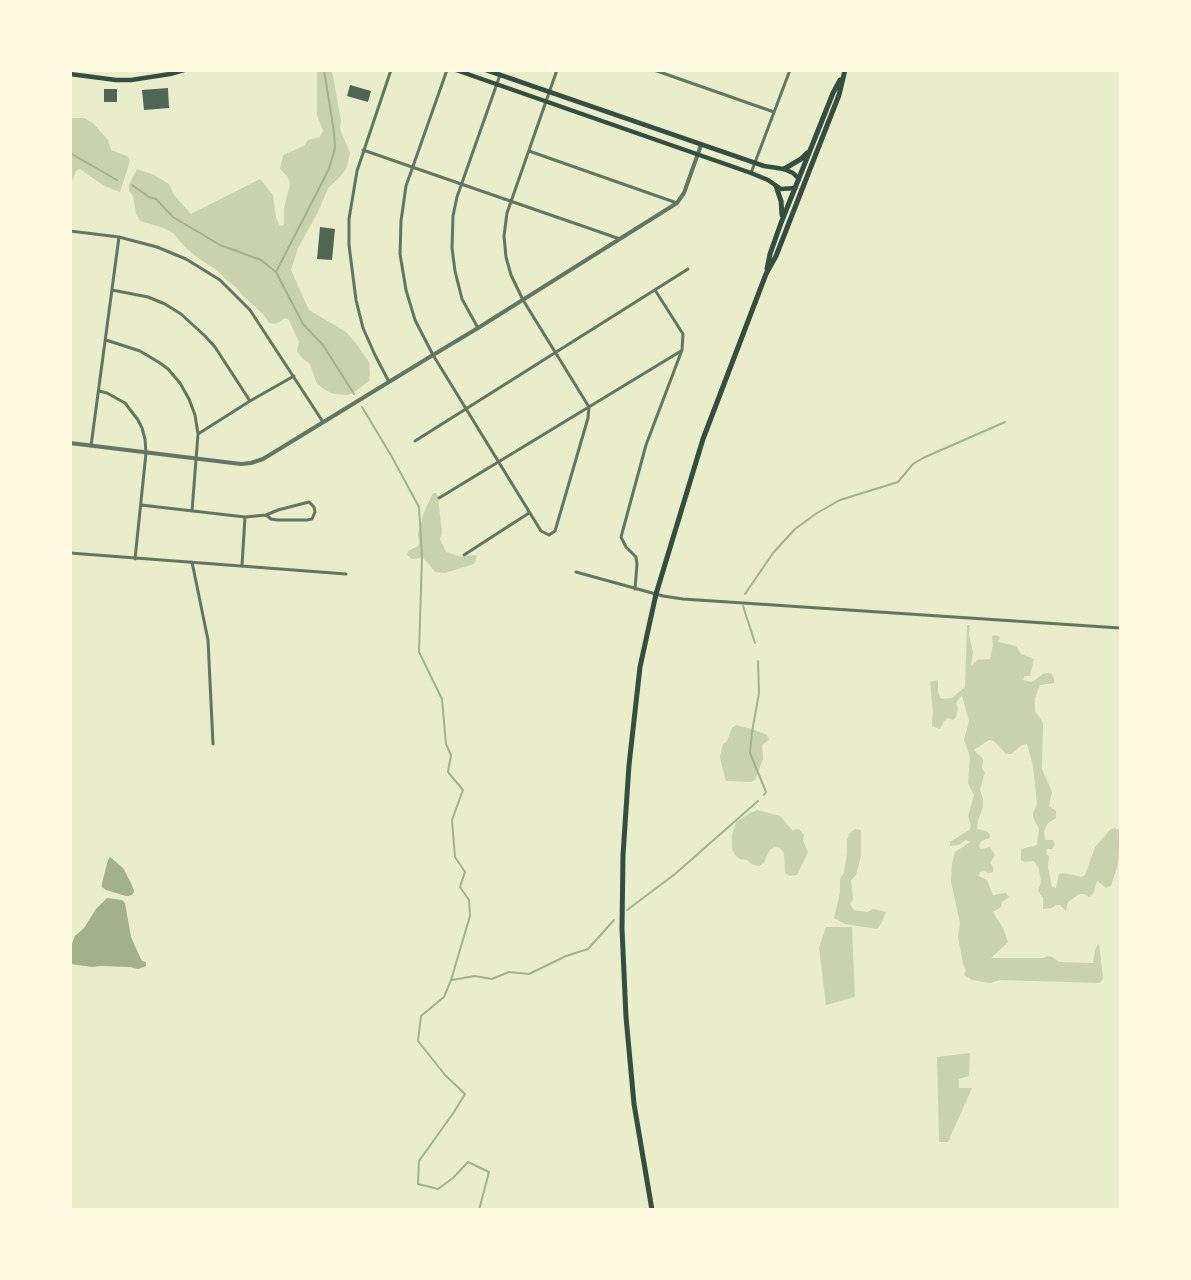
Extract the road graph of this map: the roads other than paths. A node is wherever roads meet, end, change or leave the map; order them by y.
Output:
1 (184, 70) edge
2 (392, 70) edge
3 (447, 70) edge
4 (456, 70) edge
5 (486, 70) edge
6 (557, 70) edge
7 (654, 70) edge
8 (790, 70) edge
9 (845, 71) edge
10 (88, 73) edge
11 (70, 74) edge
12 (500, 75) junction
13 (496, 85) junction
14 (550, 92) junction
15 (546, 102) junction
16 (774, 112) junction
17 (701, 145) junction
18 (810, 149) junction
19 (363, 150) junction
20 (529, 151) junction
21 (697, 154) junction
22 (755, 163) junction
23 (413, 167) junction
24 (784, 169) junction
25 (751, 173) junction
26 (799, 179) junction
27 (462, 183) junction
28 (776, 186) junction
29 (803, 186) junction
30 (795, 188) junction
31 (512, 201) junction
32 (677, 203) junction
33 (781, 223) junction
34 (70, 231) edge
35 (119, 237) junction
36 (621, 239) junction
37 (688, 269) dead end
38 (766, 274) junction
39 (112, 290) junction
40 (655, 290) junction
41 (523, 300) junction
42 (478, 328) junction
43 (106, 340) junction
44 (682, 350) junction
45 (555, 353) junction
46 (433, 355) junction
47 (294, 376) junction
48 (389, 382) junction
49 (99, 392) junction
50 (250, 401) junction
51 (589, 407) junction
52 (466, 409) junction
53 (323, 422) junction
54 (198, 434) junction
55 (415, 441) dead end
56 (70, 443) edge
57 (92, 446) junction
58 (146, 453) junction
59 (197, 458) junction
60 (498, 462) junction
61 (439, 498) dead end
62 (141, 506) junction
63 (192, 511) junction
64 (530, 513) junction
65 (266, 515) junction
66 (245, 517) junction
67 (70, 553) edge
68 (464, 555) dead end
69 (135, 559) junction
70 (192, 562) junction
71 (242, 566) junction
72 (576, 572) dead end
73 (346, 574) dead end
74 (635, 589) junction
75 (656, 594) junction
76 (1120, 628) edge
77 (213, 744) dead end
78 (652, 1209) edge

1 - 10 main road
2 - 19 street
3 - 23 street
4 - 13 main road
5 - 12 main road
6 - 14 street
7 - 16 street
8 - 16 street
9 - 18 highway
9 - 29 highway
10 - 11 main road
12 - 13 street
12 - 14 main road
13 - 15 main road
13 - 27 street
14 - 15 street
14 - 17 main road
15 - 20 street
15 - 21 main road
16 - 22 street
17 - 21 street
17 - 22 main road
18 - 24 highway
18 - 26 highway
19 - 23 street
19 - 48 street
20 - 31 street
20 - 32 street
21 - 25 main road
21 - 32 street
22 - 24 main road
22 - 25 street
23 - 27 street
23 - 46 street
24 - 26 main road
25 - 28 main road
26 - 29 highway
26 - 30 highway
27 - 31 street
27 - 42 street
28 - 30 main road
28 - 33 highway
29 - 30 highway
29 - 38 highway
30 - 33 highway
31 - 36 street
31 - 41 street
32 - 36 street
33 - 38 highway
34 - 35 street
35 - 39 street
35 - 47 street
36 - 41 street
37 - 40 street
38 - 75 highway
39 - 43 street
39 - 50 street
40 - 44 street
40 - 45 street
41 - 42 street
41 - 45 street
42 - 46 street
43 - 49 street
43 - 54 street
44 - 51 street
44 - 74 street
45 - 51 street
45 - 52 street
46 - 48 street
46 - 52 street
47 - 50 street
47 - 53 street
48 - 53 street
49 - 57 street
49 - 58 street
50 - 54 street
51 - 60 street
51 - 64 street
52 - 55 street
52 - 60 street
53 - 59 street
54 - 59 street
56 - 57 street
57 - 58 street
58 - 59 street
58 - 62 street
59 - 63 street
60 - 61 street
60 - 64 street
62 - 63 street
62 - 69 street
63 - 66 street
64 - 68 street
65 - 65 street
65 - 66 street
66 - 71 street
67 - 69 street
69 - 70 street
70 - 71 street
70 - 77 street
71 - 73 street
72 - 74 street
74 - 75 street
75 - 76 street
75 - 78 highway

